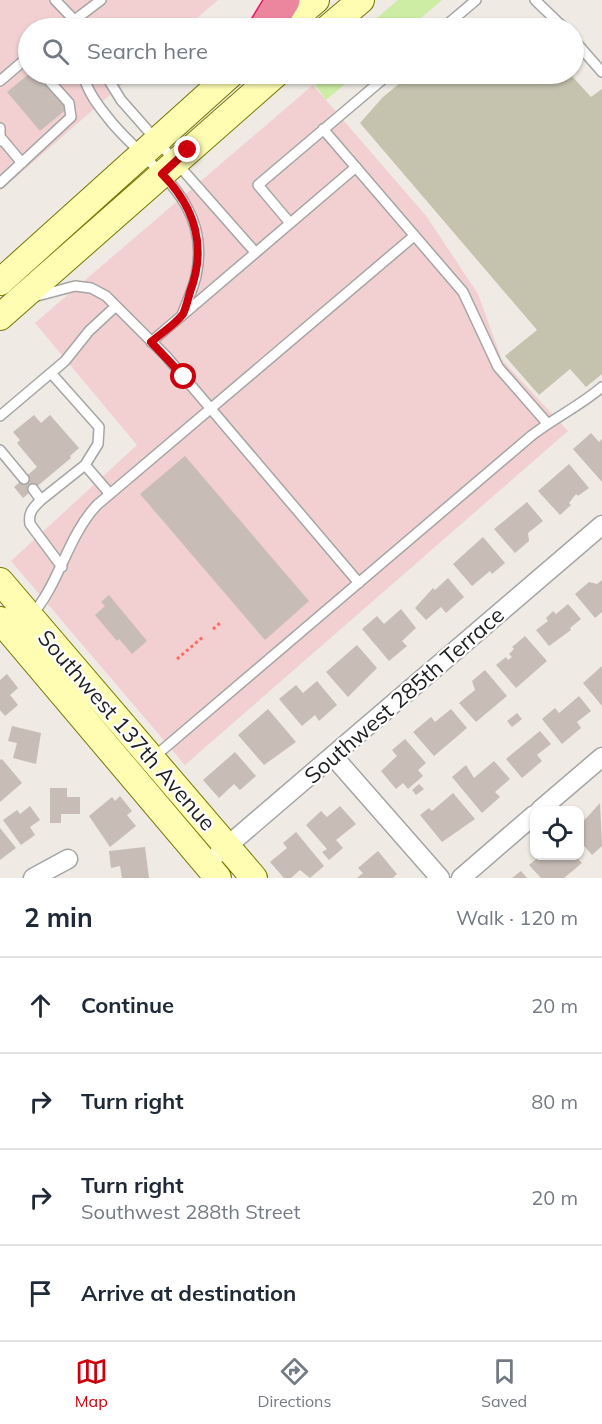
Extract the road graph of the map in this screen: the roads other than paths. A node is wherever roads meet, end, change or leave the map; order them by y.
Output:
1 (55, 0) edge
2 (101, 0) edge
3 (283, 0) edge
4 (316, 0) edge
5 (361, 0) edge
6 (477, 0) edge
7 (535, 0) edge
8 (69, 18) edge
9 (82, 18) edge
10 (272, 18) edge
11 (295, 18) edge
12 (340, 18) edge
13 (455, 18) edge
14 (554, 18) edge
15 (584, 52) edge
16 (18, 66) edge
17 (602, 72) edge
18 (0, 81) edge
19 (52, 84) edge
20 (88, 84) edge
21 (111, 84) edge
22 (220, 84) edge
23 (264, 84) edge
24 (377, 84) edge
25 (0, 128) edge
26 (323, 129) junction
27 (1, 140) edge
28 (149, 147) junction
29 (22, 163) junction
30 (169, 167) junction
31 (356, 167) junction
32 (0, 183) edge
33 (291, 223) junction
34 (414, 236) junction
35 (255, 252) junction
36 (0, 282) edge
37 (116, 306) junction
38 (7, 310) edge
39 (182, 315) junction
40 (151, 342) junction
41 (51, 373) junction
42 (602, 387) edge
43 (211, 408) junction
44 (0, 416) edge
45 (547, 423) junction
46 (0, 450) edge
47 (85, 465) junction
48 (24, 479) dead end
49 (33, 489) dead end
50 (110, 494) junction
51 (41, 500) junction
52 (602, 525) edge
53 (62, 567) junction
54 (0, 581) edge
55 (359, 583) junction
56 (14, 623) edge
57 (333, 756) junction
58 (602, 757) edge
59 (152, 759) junction
60 (545, 806) edge
61 (530, 818) edge
62 (227, 847) junction
63 (68, 859) dead end
64 (212, 871) edge
65 (33, 878) edge
66 (254, 878) edge
67 (440, 878) edge
68 (461, 878) edge

1 - 8 lane
2 - 9 lane
3 - 10 highway
4 - 11 main road
5 - 12 main road
6 - 13 lane
7 - 14 lane
15 - 17 lane
16 - 18 lane
19 - 29 lane
20 - 28 lane
21 - 28 lane
22 - 28 main road
23 - 30 main road
24 - 26 lane
25 - 27 lane
26 - 31 lane
26 - 33 lane
27 - 29 lane
28 - 30 lane
28 - 30 lane
28 - 36 main road
29 - 32 lane
30 - 35 lane
30 - 38 main road
30 - 39 lane
31 - 33 lane
31 - 34 lane
33 - 35 lane
34 - 43 lane
34 - 45 lane
35 - 39 lane
37 - 38 lane
37 - 40 lane
37 - 41 lane
39 - 40 lane
40 - 43 lane
41 - 44 lane
41 - 47 lane
42 - 45 lane
43 - 50 lane
43 - 55 lane
45 - 55 lane
46 - 48 lane
47 - 50 lane
47 - 51 lane
49 - 51 lane
50 - 53 lane
51 - 53 lane
52 - 57 street, Southwest 285th Terrace
53 - 56 lane
54 - 56 main road, Southwest 137th Avenue
55 - 59 lane
56 - 59 main road, Southwest 137th Avenue
56 - 64 main road, Southwest 137th Avenue
57 - 62 street, Southwest 285th Terrace
57 - 67 street
58 - 60 street
59 - 62 main road, Southwest 137th Avenue
61 - 68 street
62 - 64 street, Southwest 285th Terrace
62 - 66 main road, Southwest 137th Avenue
63 - 65 street

